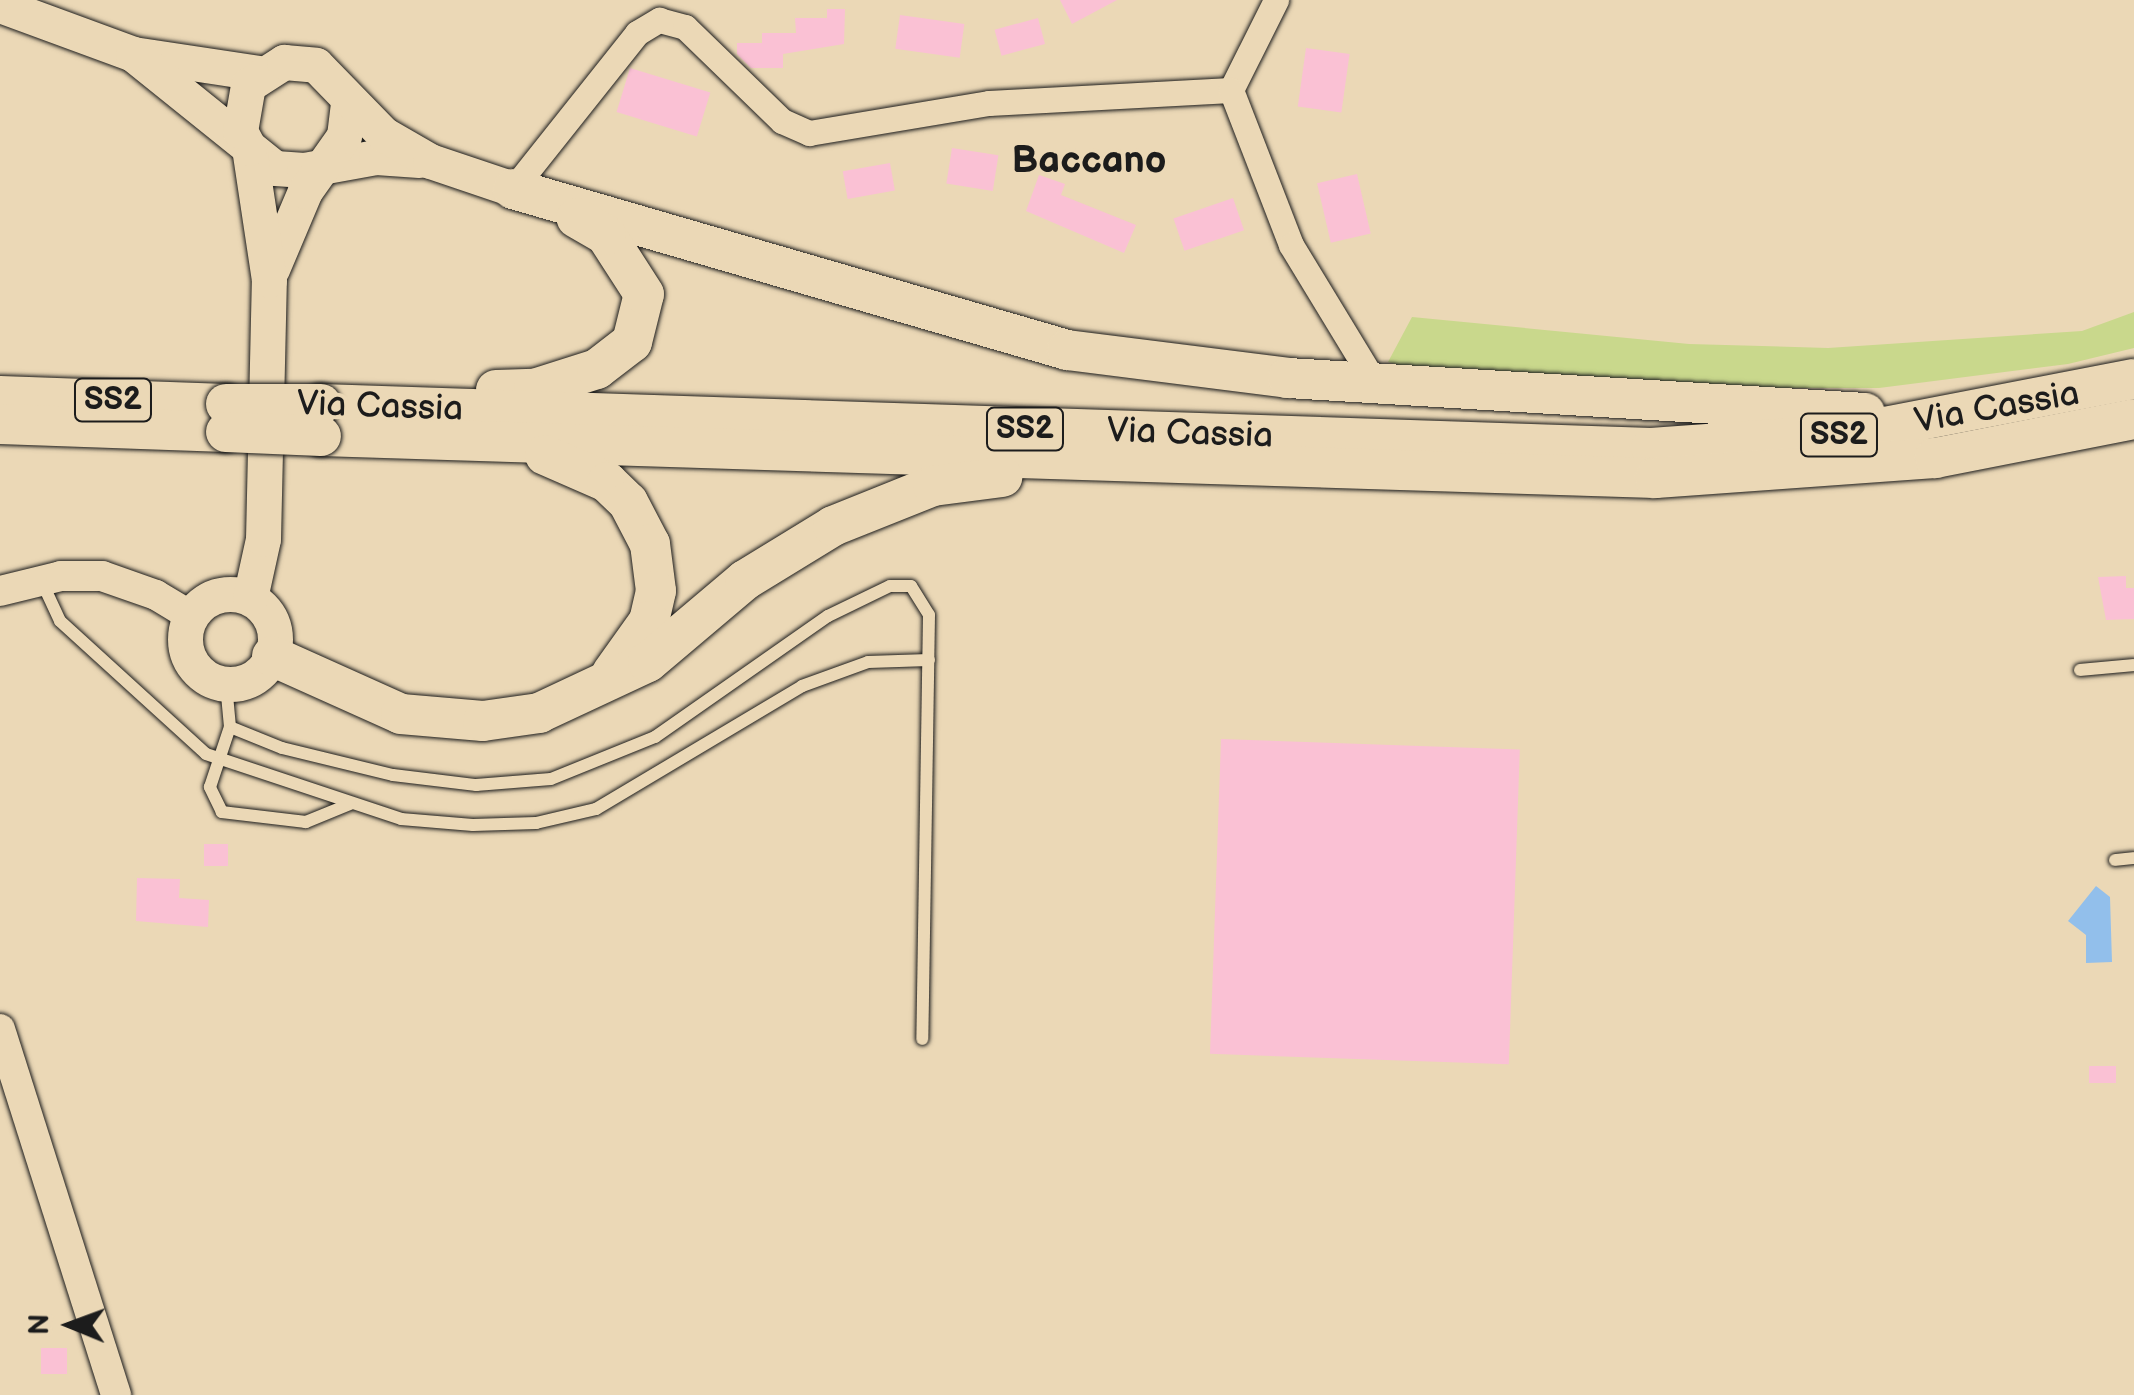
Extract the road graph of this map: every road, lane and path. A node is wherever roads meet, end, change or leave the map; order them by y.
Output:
1 (0, 5) edge
2 (1267, 5) edge
3 (133, 54) junction
4 (258, 74) junction
5 (1231, 90) junction
6 (348, 104) junction
7 (249, 148) junction
8 (430, 160) junction
9 (320, 166) junction
10 (513, 189) junction
11 (553, 203) junction
12 (269, 280) junction
13 (1348, 339) junction
14 (2134, 379) edge
15 (1323, 380) junction
16 (1375, 384) junction
17 (0, 396) edge
18 (226, 418) junction
19 (1948, 418) junction
20 (2134, 419) edge
21 (321, 420) junction
22 (0, 424) edge
23 (458, 442) junction
24 (1120, 460) junction
25 (41, 580) junction
26 (0, 591) edge
27 (250, 598) junction
28 (190, 616) junction
29 (272, 656) junction
30 (929, 660) junction
31 (2134, 665) edge
32 (2080, 670) dead end
33 (226, 684) junction
34 (591, 693) junction
35 (230, 728) junction
36 (220, 760) junction
37 (350, 804) junction
38 (2134, 858) edge
39 (2115, 860) dead end
40 (0, 1028) edge
41 (922, 1039) dead end
42 (116, 1395) edge

1 - 3 main road
2 - 5 street
3 - 4 main road
3 - 7 main road
4 - 6 main road
4 - 7 main road
5 - 10 street
5 - 13 street
6 - 8 main road
6 - 9 main road
7 - 9 main road
7 - 12 main road
8 - 9 main road
8 - 10 main road
9 - 12 main road
10 - 11 highway
11 - 15 highway
11 - 21 highway
12 - 27 main road
13 - 15 street
13 - 16 street
14 - 19 highway, Via Cassia / SS2
15 - 16 highway
16 - 19 highway
17 - 18 highway, Via Cassia / SS2
18 - 21 highway, Via Cassia / SS2, bridge
18 - 22 highway, Via Cassia / SS2
19 - 21 highway, Via Cassia / SS2
20 - 24 highway, Via Cassia / SS2
21 - 23 highway, Via Cassia / SS2
23 - 24 highway, Via Cassia / SS2
23 - 34 highway
24 - 34 highway
25 - 26 street
25 - 28 street
25 - 36 lane
27 - 28 main road
27 - 29 main road
28 - 33 main road
29 - 33 main road
29 - 34 highway
30 - 35 lane
30 - 37 lane
30 - 41 lane
31 - 32 lane
33 - 35 lane
35 - 36 lane
36 - 37 lane
36 - 37 lane
38 - 39 lane
40 - 42 street

